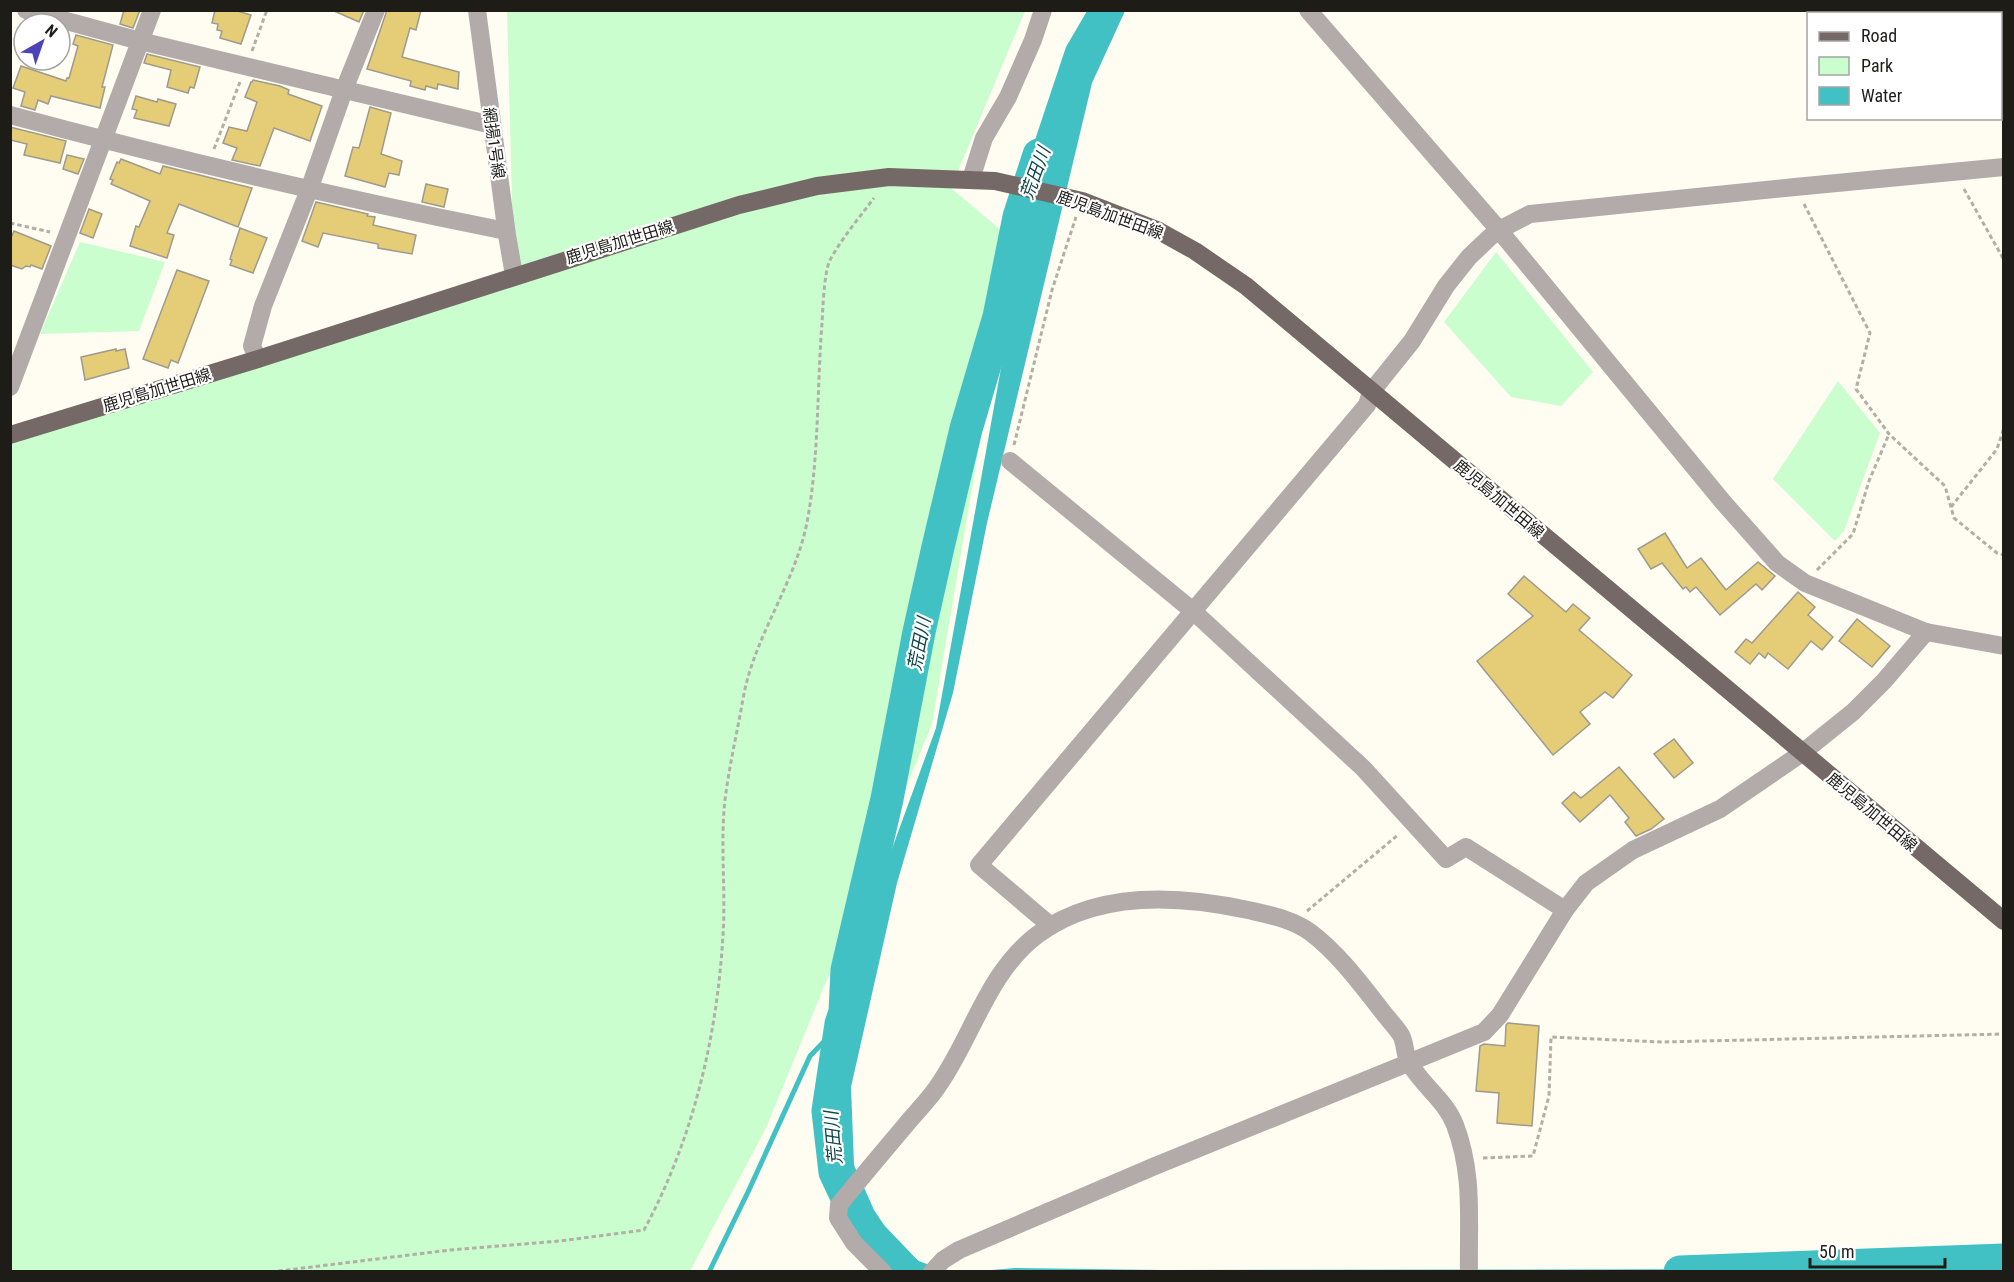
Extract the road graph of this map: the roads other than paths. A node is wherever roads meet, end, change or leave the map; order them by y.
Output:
1 (26, 10) edge
2 (152, 10) edge
3 (375, 10) edge
4 (1043, 10) edge
5 (1308, 10) edge
6 (476, 11) edge
7 (140, 41) junction
8 (344, 90) junction
9 (10, 115) edge
10 (492, 125) junction
11 (104, 140) junction
12 (2004, 167) edge
13 (971, 179) junction
14 (309, 190) junction
15 (1499, 230) junction
16 (506, 231) junction
17 (514, 276) junction
18 (258, 359) junction
19 (10, 387) edge
20 (1371, 392) junction
21 (10, 435) edge
22 (1010, 461) road end
23 (1193, 611) junction
24 (1926, 632) junction
25 (2004, 646) edge
26 (1802, 753) junction
27 (1565, 910) junction
28 (2004, 921) edge
29 (1051, 926) junction
30 (1408, 1063) junction
31 (1469, 1263) edge
32 (938, 1266) edge
33 (883, 1272) edge

1 - 7 street
2 - 7 street
3 - 8 street
4 - 13 street
5 - 15 street
6 - 10 street, 網揚1号線
7 - 8 street
7 - 11 street
8 - 10 street
8 - 14 street
9 - 11 street
10 - 16 street, 網揚1号線
11 - 14 street
11 - 19 street
12 - 15 street
13 - 17 main road, 鹿児島加世田線
13 - 20 main road, 鹿児島加世田線
14 - 16 street
14 - 18 street
15 - 20 street
15 - 24 street
16 - 17 street, 網揚1号線
17 - 18 main road, 鹿児島加世田線
18 - 21 main road, 鹿児島加世田線
20 - 23 street
20 - 26 main road, 鹿児島加世田線
22 - 23 street
23 - 27 street
23 - 29 street
24 - 25 street
24 - 26 street
26 - 27 street
26 - 28 main road, 鹿児島加世田線
27 - 30 street
29 - 30 street
29 - 33 street
30 - 31 street
30 - 32 street

